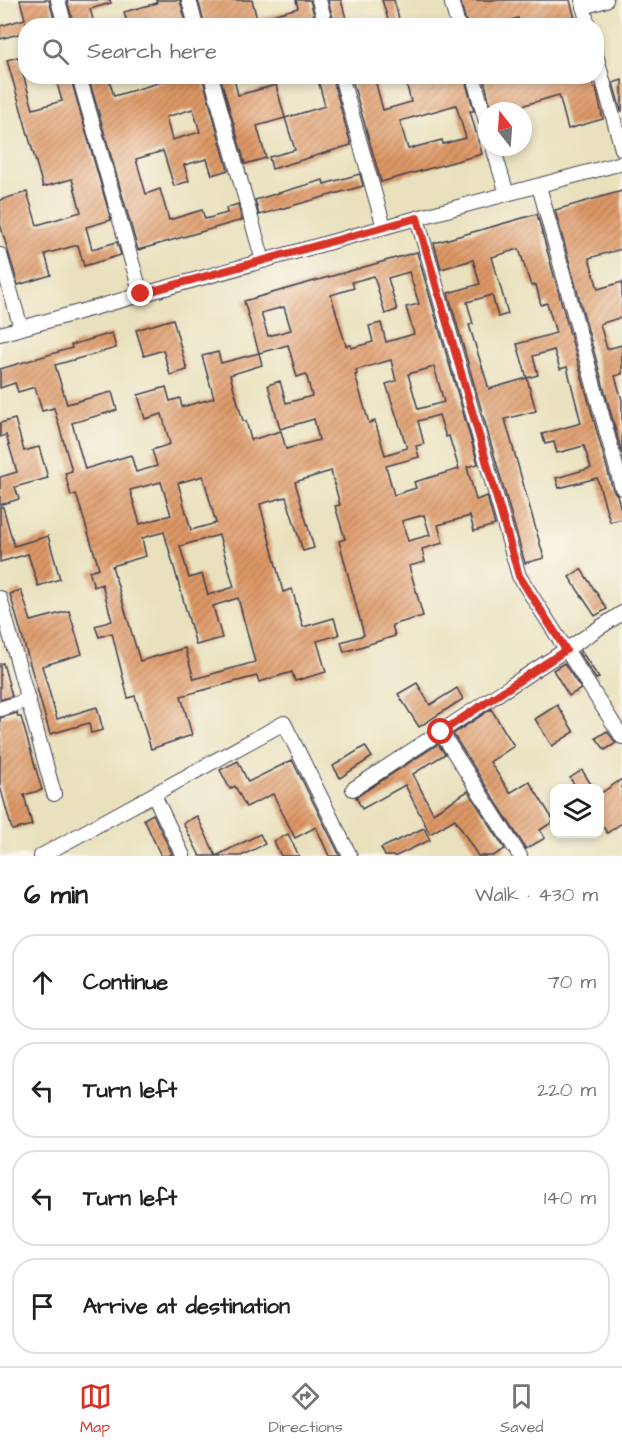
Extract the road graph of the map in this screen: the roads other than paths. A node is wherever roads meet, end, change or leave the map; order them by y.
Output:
1 (58, 0) edge
2 (189, 0) edge
3 (319, 0) edge
4 (451, 0) edge
5 (606, 0) edge
6 (582, 3) edge
7 (63, 18) edge
8 (194, 18) edge
9 (324, 18) edge
10 (456, 18) edge
11 (586, 18) edge
12 (604, 81) edge
13 (81, 84) edge
14 (213, 84) edge
15 (343, 84) edge
16 (475, 84) edge
17 (480, 102) edge
18 (622, 149) edge
19 (496, 156) edge
20 (622, 163) edge
21 (539, 186) junction
22 (507, 194) junction
23 (417, 218) junction
24 (384, 227) junction
25 (0, 255) edge
26 (263, 261) junction
27 (141, 294) junction
28 (21, 328) junction
29 (0, 334) edge
30 (622, 488) edge
31 (0, 598) edge
32 (622, 613) edge
33 (566, 650) junction
34 (28, 700) junction
35 (0, 709) edge
36 (441, 732) junction
37 (622, 737) edge
38 (353, 789) dead end
39 (54, 794) dead end
40 (154, 795) junction
41 (41, 856) edge
42 (183, 856) edge
43 (350, 856) edge
44 (520, 856) edge

1 - 7 street
2 - 8 street
3 - 9 street
4 - 10 street
5 - 6 street
6 - 11 street
12 - 18 street
13 - 27 street
14 - 26 street
15 - 24 street
16 - 17 street
19 - 22 street
20 - 21 street
21 - 22 street
21 - 30 street
22 - 23 street
23 - 24 street
23 - 33 street
24 - 26 street
25 - 28 street
26 - 27 street
27 - 28 street
28 - 29 street
31 - 34 street
32 - 33 street
33 - 36 street
33 - 37 street
34 - 35 street
34 - 39 street
36 - 38 street
36 - 44 street
40 - 41 street
40 - 42 street
40 - 43 street

